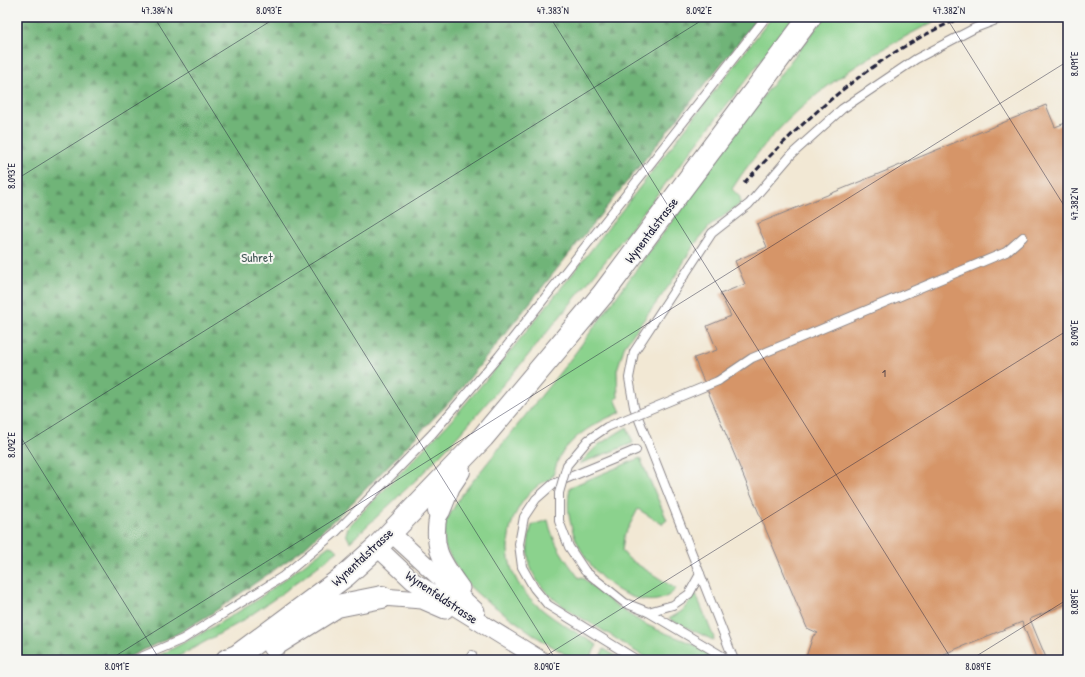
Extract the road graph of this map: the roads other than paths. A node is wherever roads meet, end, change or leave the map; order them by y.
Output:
1 (766, 17) edge
2 (810, 17) edge
3 (1004, 17) edge
4 (1023, 237) dead end
5 (483, 437) junction
6 (636, 450) dead end
7 (439, 511) joint
8 (384, 539) junction
9 (700, 574) junction
10 (382, 597) joint
11 (648, 612) junction
12 (480, 615) junction
13 (491, 630) junction
14 (134, 660) edge
15 (227, 660) edge
16 (252, 660) edge
17 (541, 660) edge
18 (636, 660) edge
19 (729, 660) edge
20 (734, 660) edge

1 - 14 lane
2 - 5 main road, Wynentalstrasse
3 - 9 lane
4 - 11 lane, bridge
5 - 7 main road, Wynentalstrasse
5 - 8 main road, Wynentalstrasse
6 - 18 lane
7 - 12 street, Wynenfeldstrasse
8 - 12 street, Wynenfeldstrasse
8 - 13 street, Wynenfeldstrasse
8 - 15 main road, Wynentalstrasse
9 - 11 lane
9 - 20 lane
10 - 13 street, Wynenfeldstrasse
10 - 16 main road, Wynentalstrasse
11 - 19 lane
12 - 13 street, Wynenfeldstrasse
13 - 17 street, Wynenfeldstrasse

